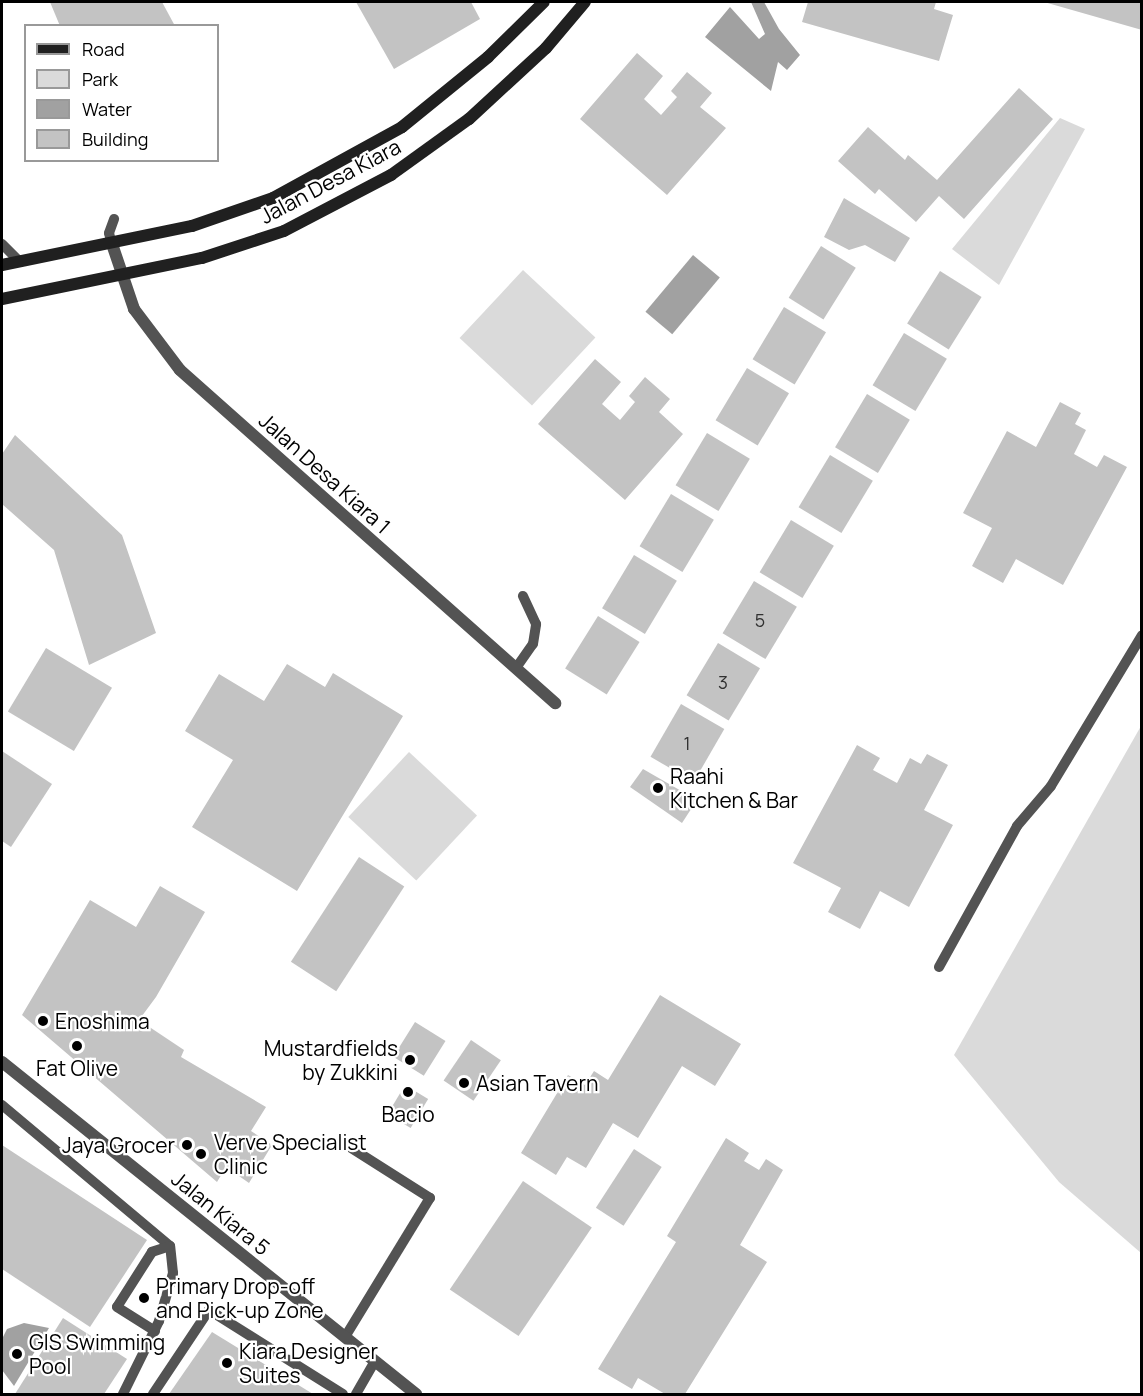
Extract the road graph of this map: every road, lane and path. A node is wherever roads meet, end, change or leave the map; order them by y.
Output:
1 (544, 2) edge
2 (585, 2) edge
3 (114, 219) dead end
4 (111, 241) junction
5 (2, 244) edge
6 (18, 260) junction
7 (2, 265) edge
8 (121, 276) junction
9 (2, 299) edge
10 (523, 596) dead end
11 (1142, 635) edge
12 (516, 668) junction
13 (555, 703) dead end
14 (939, 967) dead end
15 (2, 1062) edge
16 (2, 1105) edge
17 (348, 1146) dead end
18 (170, 1246) junction
19 (154, 1331) junction
20 (345, 1337) junction
21 (375, 1361) junction
22 (123, 1395) edge
23 (153, 1395) edge
24 (343, 1395) edge
25 (357, 1395) edge
26 (416, 1395) edge

1 - 4 main road, Jalan Desa Kiara
2 - 8 main road, Jalan Desa Kiara
3 - 4 lane
4 - 6 main road, Jalan Desa Kiara
4 - 8 street, Jalan Desa Kiara 1
5 - 6 lane
6 - 7 main road, Jalan Desa Kiara
8 - 9 main road, Jalan Desa Kiara
8 - 12 street, Jalan Desa Kiara 1
10 - 12 lane
11 - 14 lane
12 - 13 street, Jalan Desa Kiara 1
15 - 20 street, Jalan Kiara 5
16 - 18 lane
17 - 20 lane
18 - 19 lane
18 - 19 lane
19 - 22 lane
20 - 21 street, Jalan Kiara 5
21 - 25 lane
21 - 26 street, Jalan Kiara 5
23 - 24 lane

